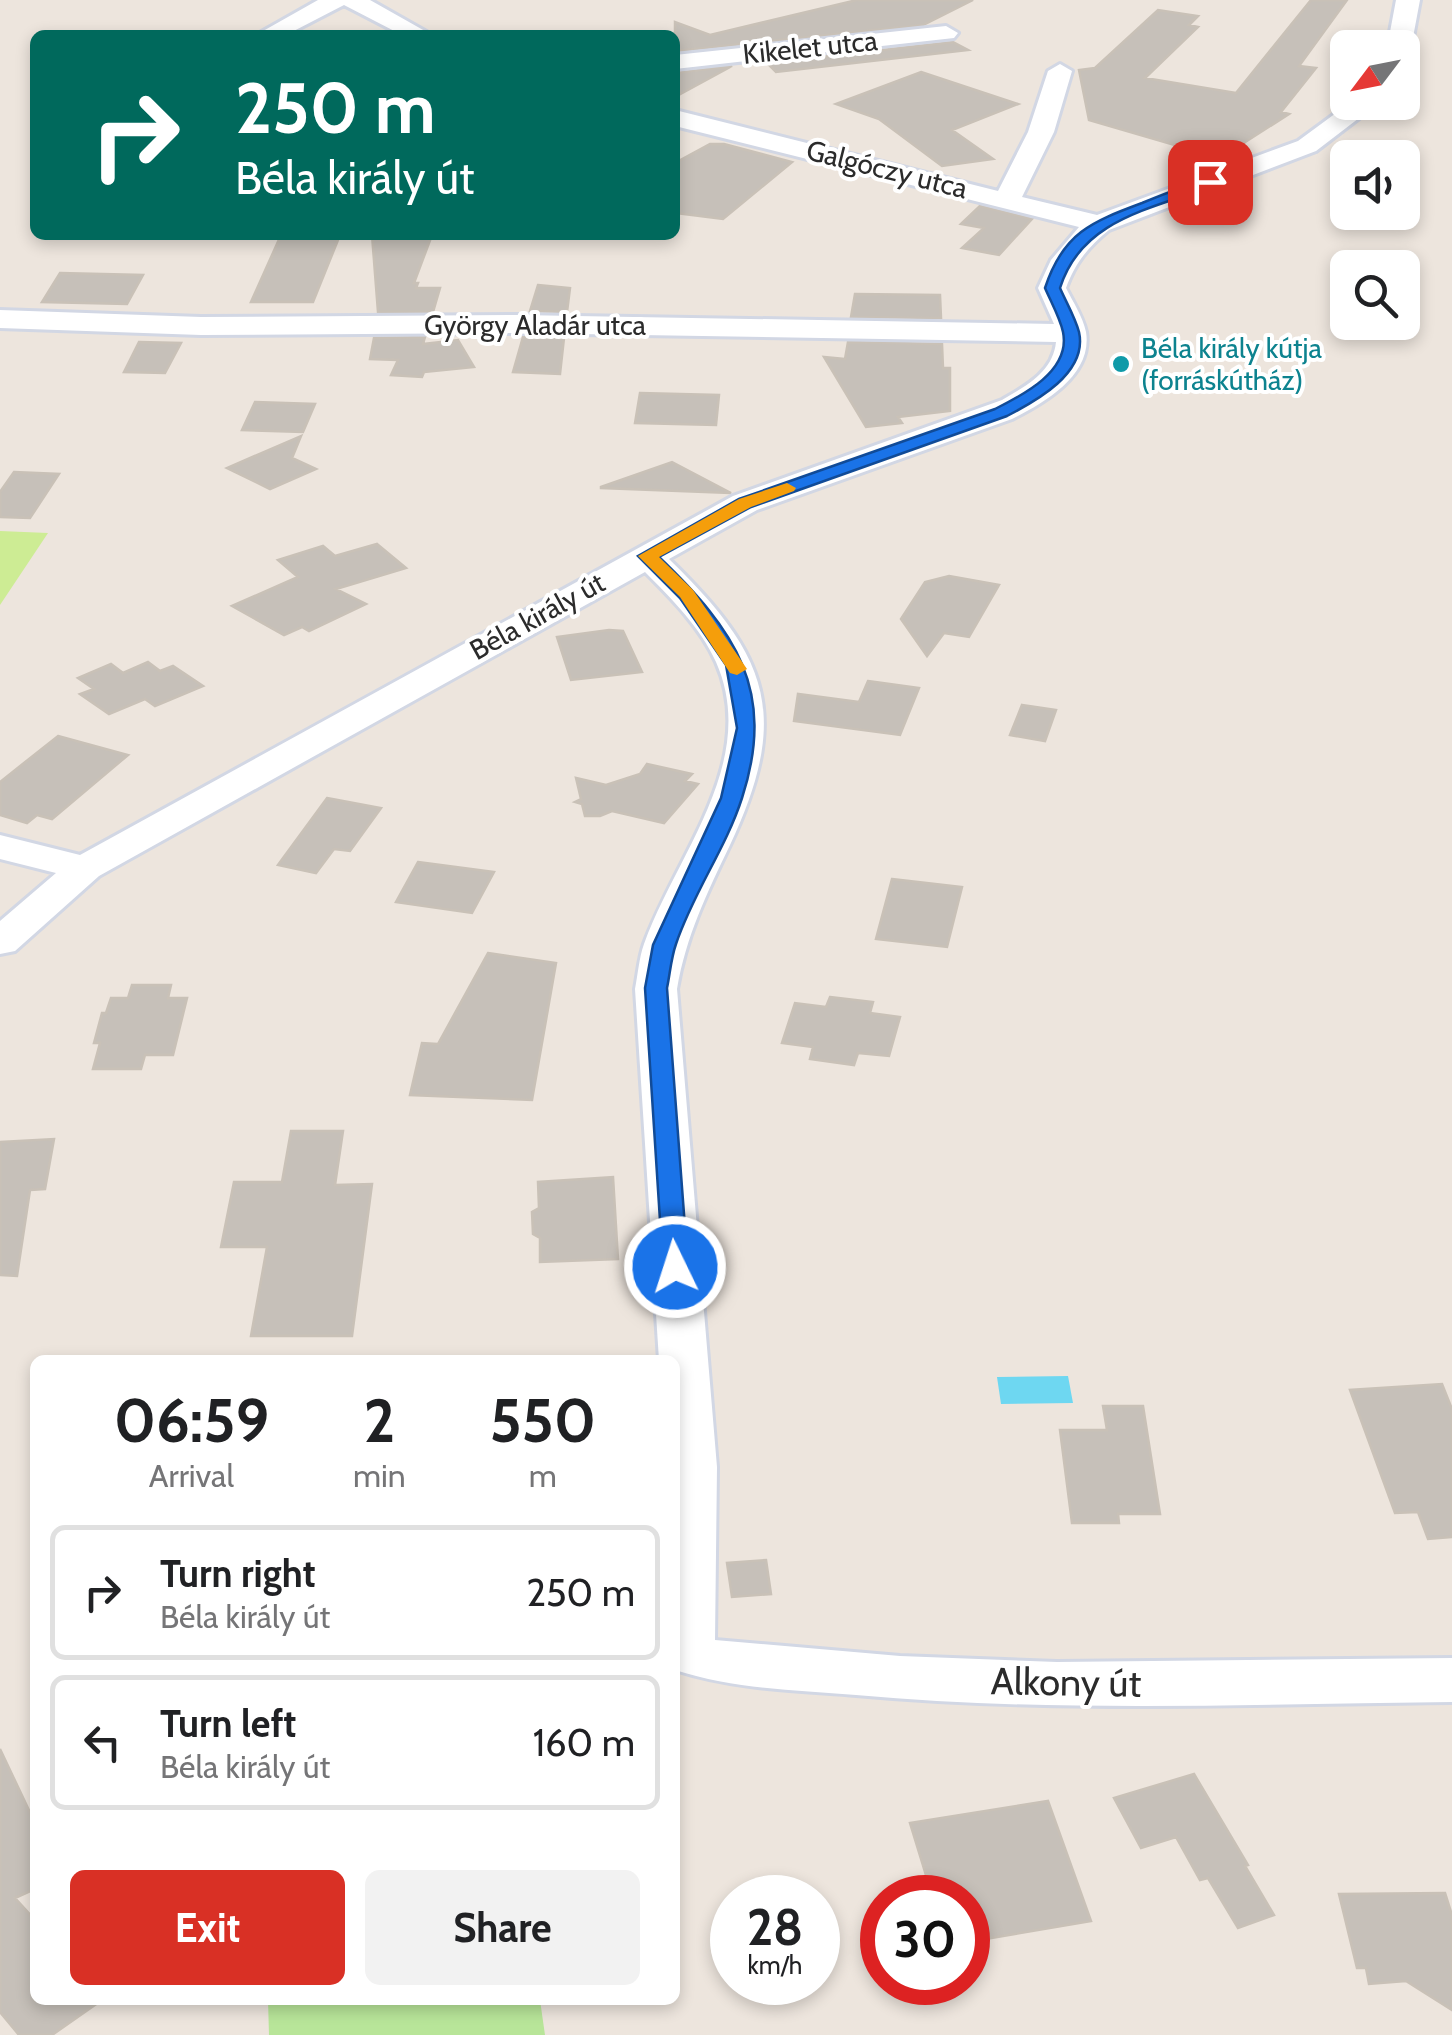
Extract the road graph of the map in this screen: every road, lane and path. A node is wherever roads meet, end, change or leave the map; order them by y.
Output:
1 (336, 0) edge
2 (352, 0) edge
3 (1408, 0) edge
4 (278, 30) edge
5 (410, 30) edge
6 (1402, 30) edge
7 (946, 32) dead end
8 (680, 61) edge
9 (1060, 71) dead end
10 (680, 119) edge
11 (1343, 120) edge
12 (1008, 198) junction
13 (1099, 224) junction
14 (0, 319) edge
15 (1071, 332) junction
16 (647, 556) junction
17 (0, 847) edge
18 (84, 868) junction
19 (0, 942) edge
20 (1452, 1680) edge

1 - 4 street
2 - 5 street
3 - 6 street
7 - 8 street, Kikelet utca
9 - 12 street
10 - 12 street, Galgóczy utca
11 - 13 street
12 - 13 street, Galgóczy utca
13 - 15 street
14 - 15 street, György Aladár utca
15 - 16 street, Béla király út
16 - 18 street, Béla király út
16 - 20 street, Alkony út
17 - 18 street
18 - 19 street, Béla király út

